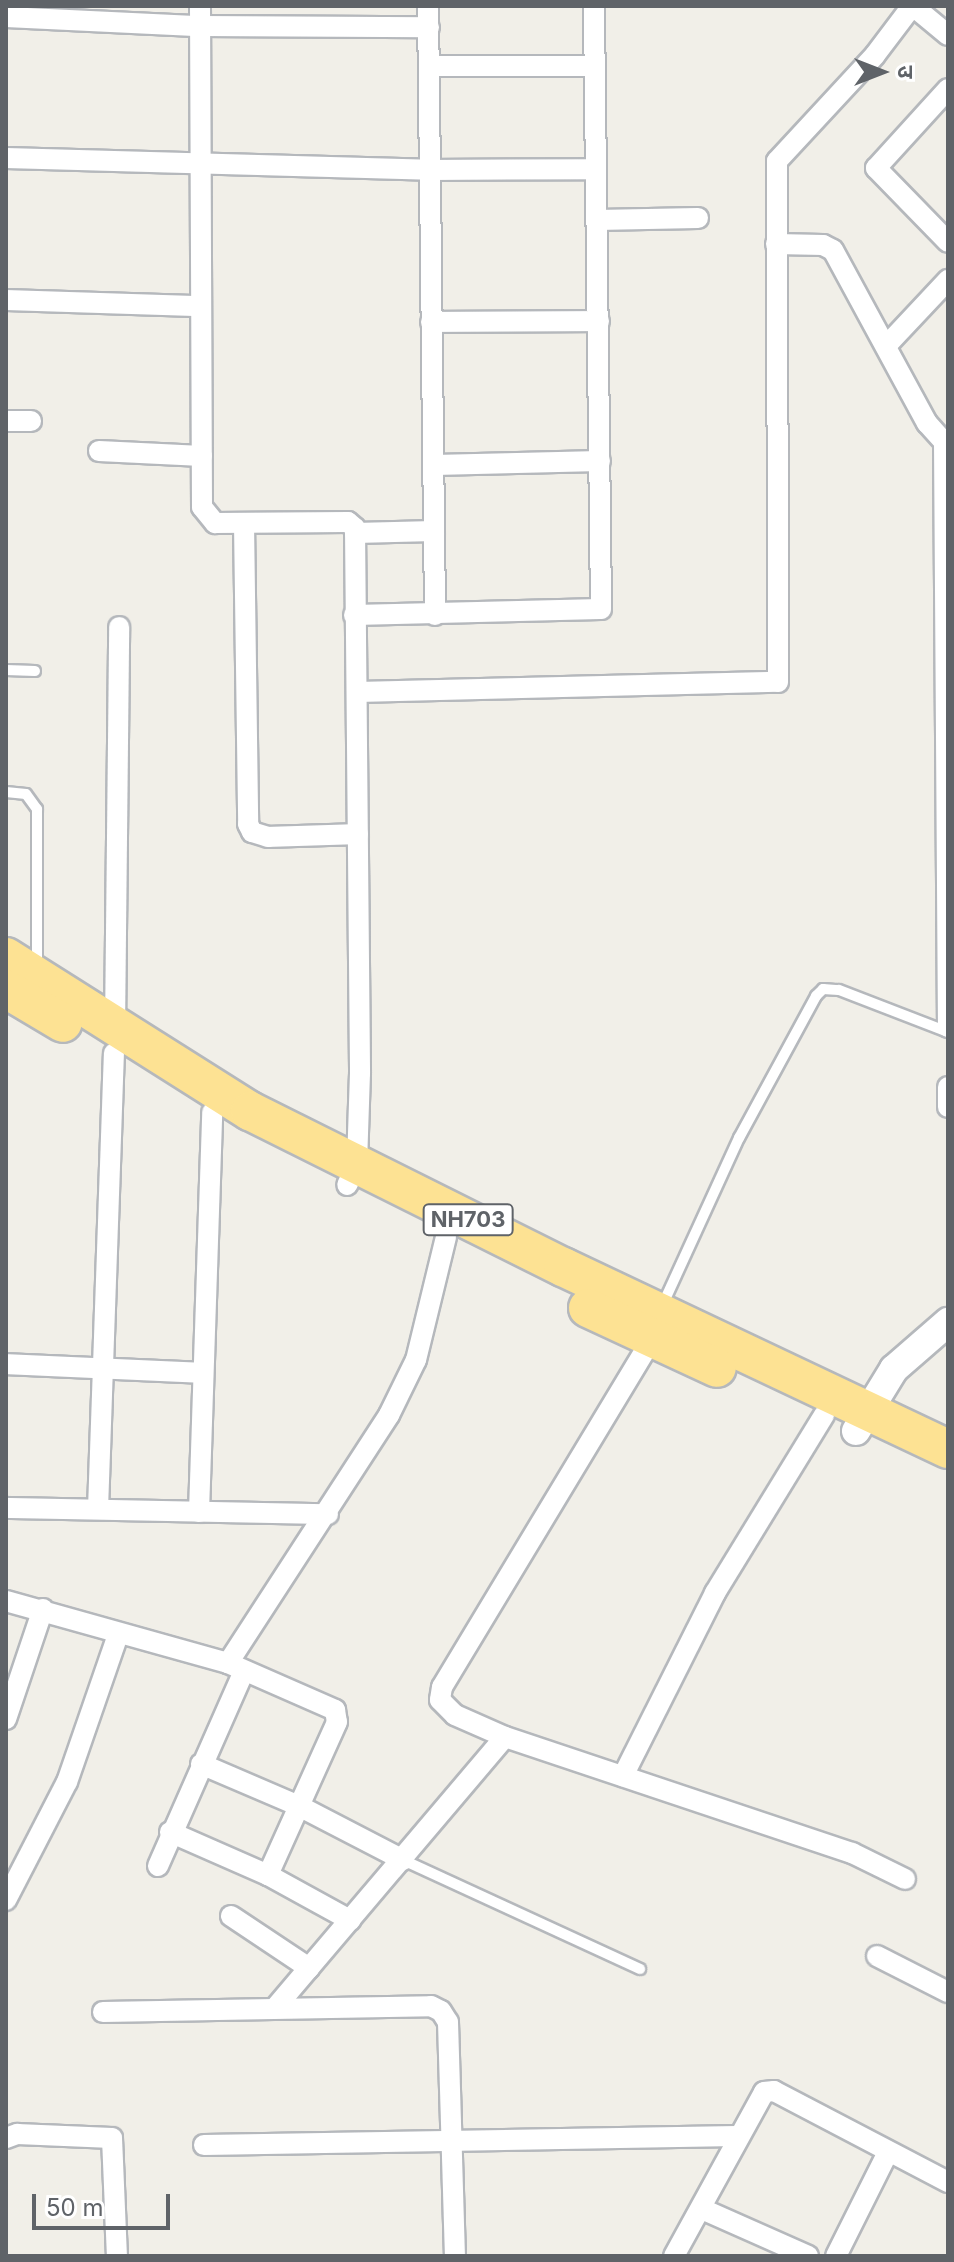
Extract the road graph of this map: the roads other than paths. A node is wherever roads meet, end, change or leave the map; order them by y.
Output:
1 (594, 6) edge
2 (912, 6) edge
3 (200, 16) edge
4 (428, 16) edge
5 (6, 17) edge
6 (948, 35) edge
7 (430, 66) junction
8 (594, 66) junction
9 (948, 89) edge
10 (6, 158) edge
11 (200, 163) junction
12 (596, 169) junction
13 (429, 170) junction
14 (698, 218) dead end
15 (597, 220) junction
16 (948, 242) edge
17 (776, 244) junction
18 (948, 280) edge
19 (6, 300) edge
20 (200, 306) junction
21 (599, 321) junction
22 (431, 322) junction
23 (886, 346) junction
24 (6, 421) edge
25 (31, 421) dead end
26 (944, 436) edge
27 (99, 451) dead end
28 (202, 456) junction
29 (600, 461) junction
30 (434, 465) junction
31 (244, 523) junction
32 (434, 531) junction
33 (355, 533) junction
34 (354, 615) junction
35 (435, 615) junction
36 (119, 627) dead end
37 (6, 670) edge
38 (35, 671) dead end
39 (357, 692) junction
40 (6, 792) edge
41 (358, 834) junction
42 (16, 974) edge
43 (948, 1030) edge
44 (114, 1041) junction
45 (948, 1087) edge
46 (948, 1107) edge
47 (212, 1112) junction
48 (352, 1175) junction
49 (446, 1237) junction
50 (948, 1322) edge
51 (655, 1325) junction
52 (6, 1364) edge
53 (101, 1367) junction
54 (201, 1373) junction
55 (849, 1419) junction
56 (948, 1449) edge
57 (948, 1476) edge
58 (6, 1508) edge
59 (98, 1509) junction
60 (199, 1512) junction
61 (328, 1514) junction
62 (6, 1601) edge
63 (43, 1609) junction
64 (118, 1635) junction
65 (235, 1668) junction
66 (6, 1719) edge
67 (505, 1737) junction
68 (201, 1764) junction
69 (623, 1776) junction
70 (299, 1806) junction
71 (170, 1832) junction
72 (403, 1860) junction
73 (158, 1866) dead end
74 (268, 1875) junction
75 (905, 1879) dead end
76 (6, 1900) edge
77 (231, 1916) dead end
78 (350, 1920) junction
79 (877, 1956) dead end
80 (309, 1968) junction
81 (640, 1969) dead end
82 (948, 1992) edge
83 (275, 2008) junction
84 (103, 2012) dead end
85 (737, 2136) junction
86 (6, 2138) edge
87 (452, 2140) junction
88 (204, 2145) dead end
89 (888, 2152) junction
90 (948, 2182) edge
91 (702, 2209) junction
92 (117, 2256) edge
93 (455, 2256) edge
94 (674, 2256) edge
95 (808, 2256) edge
96 (836, 2256) edge

1 - 8 street
2 - 6 street
2 - 17 street
3 - 4 street
3 - 5 street
3 - 11 street
4 - 7 street
7 - 8 street
7 - 13 street
8 - 12 street
9 - 16 street
10 - 11 street
11 - 13 street
11 - 20 street
12 - 13 street
12 - 15 street
13 - 22 street
14 - 15 street
15 - 21 street
17 - 23 street
17 - 39 street
18 - 23 street
19 - 20 street
20 - 28 street
21 - 22 street
21 - 29 street
22 - 30 street
23 - 26 street
24 - 25 street
26 - 43 street
27 - 28 street
28 - 31 street
29 - 30 street
29 - 35 street
30 - 32 street
31 - 33 street
31 - 41 street
32 - 33 street
32 - 35 street
33 - 34 street
34 - 35 street
34 - 39 street
36 - 44 street
37 - 38 lane
39 - 41 street
40 - 42 lane
41 - 48 street
42 - 44 highway, NH703
43 - 51 lane
44 - 47 highway, NH703
44 - 48 highway, NH703
44 - 53 street
45 - 46 street
47 - 48 highway, NH703
47 - 54 street
48 - 49 highway, NH703
48 - 51 highway, NH703
49 - 51 highway, NH703
49 - 61 street
50 - 55 street
51 - 55 highway, NH703
51 - 67 street
52 - 53 street
53 - 54 street
53 - 59 street
54 - 60 street
55 - 56 highway, NH703
55 - 57 highway, NH703
55 - 69 street
58 - 59 street
59 - 60 street
60 - 61 street
61 - 65 street
62 - 63 street
63 - 64 street
63 - 66 street
64 - 65 street
64 - 76 street
65 - 68 street
65 - 70 street
67 - 69 street
67 - 72 street
68 - 70 street
68 - 71 street
69 - 75 street
70 - 72 street
70 - 74 street
71 - 73 street
71 - 74 street
72 - 78 street
72 - 81 lane
74 - 78 street
77 - 80 street
78 - 80 street
79 - 82 street
80 - 83 street
83 - 84 street
83 - 87 street
85 - 87 street
85 - 89 street
85 - 91 street
86 - 92 street
87 - 88 street
87 - 93 street
89 - 90 street
89 - 96 street
91 - 94 street
91 - 95 street

